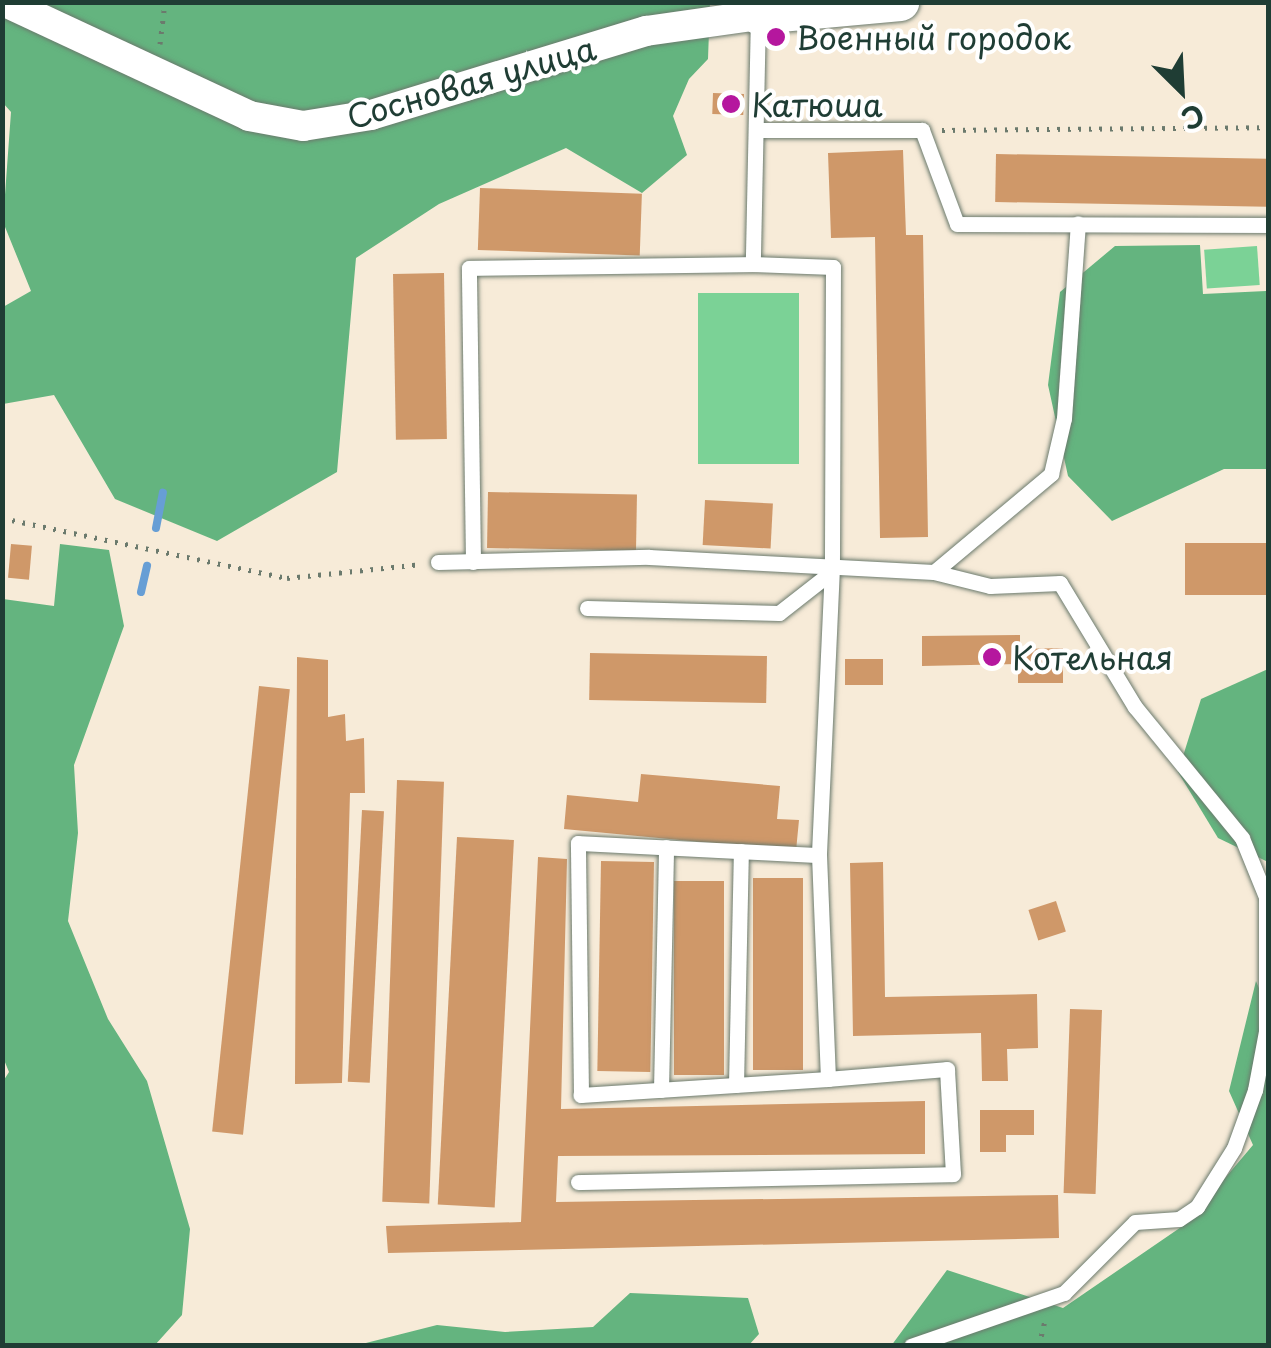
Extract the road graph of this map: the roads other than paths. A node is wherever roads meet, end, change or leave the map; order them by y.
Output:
1 (5, 2) edge
2 (900, 2) edge
3 (772, 8) edge
4 (756, 130) junction
5 (1078, 224) junction
6 (1268, 225) edge
7 (753, 264) junction
8 (438, 562) road end
9 (472, 562) junction
10 (831, 570) junction
11 (934, 572) junction
12 (587, 608) dead end
13 (666, 848) junction
14 (741, 851) junction
15 (819, 855) junction
16 (828, 1079) junction
17 (736, 1085) junction
18 (661, 1090) junction
19 (578, 1182) dead end
20 (911, 1346) edge

1 - 3 street, Сосновая улица
2 - 3 street, Сосновая улица
3 - 4 lane
4 - 5 lane
4 - 7 lane
5 - 6 lane
5 - 11 lane
7 - 9 lane
7 - 10 lane
8 - 9 lane
9 - 10 lane
10 - 11 lane
10 - 12 lane
10 - 15 lane
11 - 20 lane
13 - 14 lane
13 - 18 lane
13 - 18 lane
14 - 15 lane
14 - 17 lane
15 - 16 lane
16 - 17 lane
16 - 19 lane
17 - 18 lane

